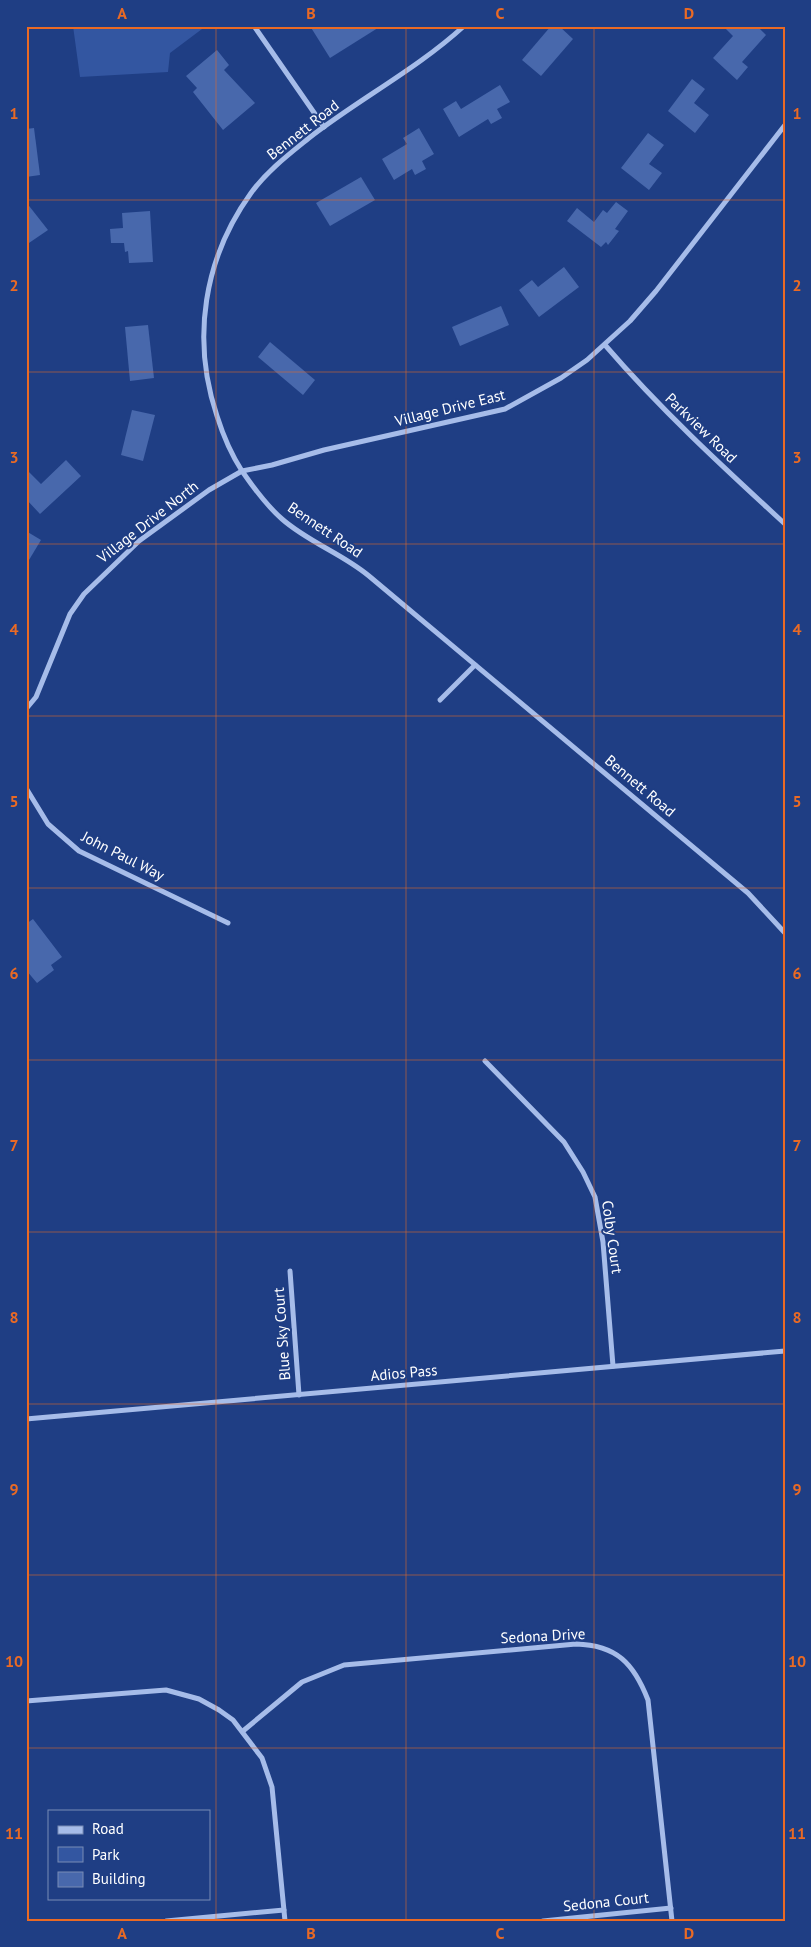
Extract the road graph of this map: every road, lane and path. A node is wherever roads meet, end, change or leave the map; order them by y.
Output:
1 (254, 26) edge
2 (464, 26) edge
3 (785, 125) edge
4 (324, 127) junction
5 (605, 345) junction
6 (242, 471) junction
7 (785, 524) edge
8 (475, 665) junction
9 (440, 700) dead end
10 (26, 709) edge
11 (26, 788) edge
12 (228, 923) dead end
13 (785, 933) edge
14 (485, 1062) dead end
15 (290, 1271) dead end
16 (785, 1350) edge
17 (614, 1366) junction
18 (299, 1395) junction
19 (26, 1419) edge
20 (26, 1701) edge
21 (243, 1731) junction
22 (671, 1908) junction
23 (284, 1910) junction
24 (166, 1921) edge
25 (285, 1921) edge
26 (543, 1921) edge
27 (672, 1921) edge

1 - 4 street
2 - 4 street, Bennett Road
3 - 5 street, Village Drive East
4 - 6 street, Bennett Road
5 - 6 street, Village Drive East
5 - 7 street, Parkview Road
6 - 8 street, Bennett Road
6 - 10 street, Village Drive North
8 - 9 street
8 - 13 street, Bennett Road
11 - 12 street, John Paul Way
14 - 17 street, Colby Court
15 - 18 street, Blue Sky Court
16 - 17 street, Adios Pass
17 - 18 street, Adios Pass
18 - 19 street, Adios Pass
20 - 21 street
21 - 22 street, Sedona Drive
21 - 23 street
22 - 26 street, Sedona Court
22 - 27 street, Sedona Drive
23 - 24 street
23 - 25 street

